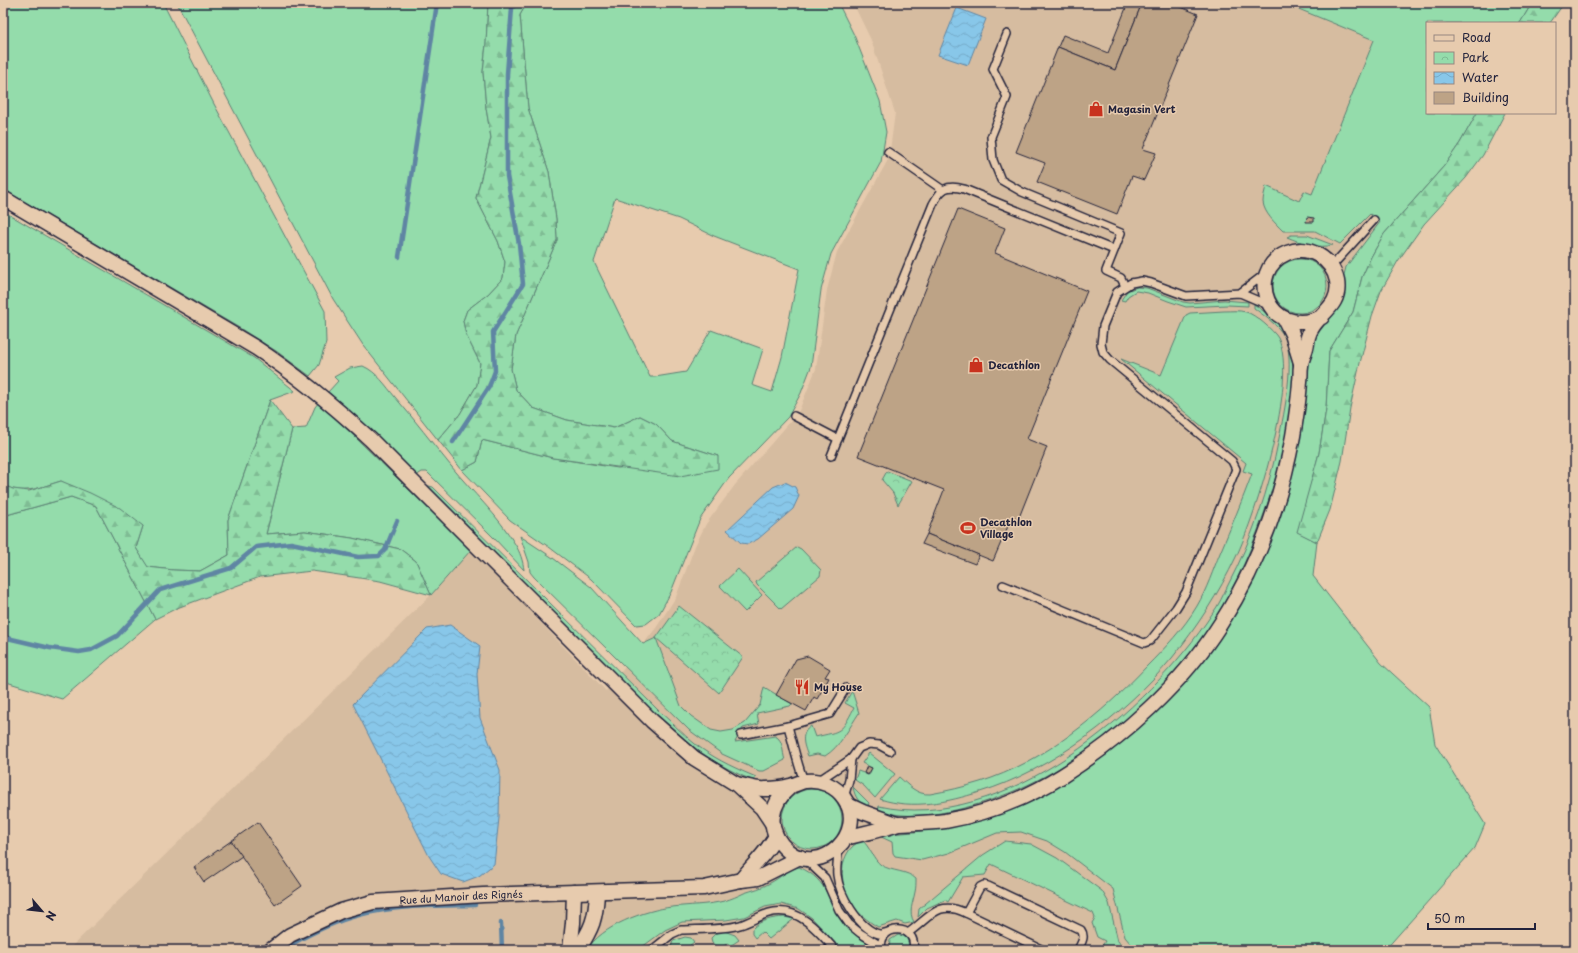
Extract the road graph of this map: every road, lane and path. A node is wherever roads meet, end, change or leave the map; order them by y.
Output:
1 (1007, 34) dead end
2 (888, 152) dead end
3 (943, 190) junction
4 (3, 198) edge
5 (1374, 220) dead end
6 (1114, 250) junction
7 (1331, 267) junction
8 (1267, 272) junction
9 (1125, 286) junction
10 (1240, 293) junction
11 (1270, 306) junction
12 (1322, 317) junction
13 (1285, 320) junction
14 (1301, 363) junction
15 (794, 416) dead end
16 (838, 439) junction
17 (831, 456) dead end
18 (1003, 585) dead end
19 (846, 688) dead end
20 (788, 726) junction
21 (741, 736) dead end
22 (890, 751) dead end
23 (851, 759) junction
24 (818, 781) junction
25 (736, 784) junction
26 (797, 784) junction
27 (846, 801) junction
28 (897, 824) junction
29 (774, 830) junction
30 (842, 843) junction
31 (802, 858) junction
32 (741, 880) junction
33 (574, 892) junction
34 (597, 892) junction
35 (966, 913) junction
36 (888, 932) junction
37 (908, 933) junction
38 (881, 948) edge
39 (271, 950) edge
40 (570, 950) edge
41 (578, 950) edge
42 (652, 950) edge
43 (835, 950) edge
44 (914, 950) edge
45 (1043, 950) edge
46 (1078, 950) edge

1 - 6 lane
2 - 3 lane
3 - 6 lane
3 - 16 lane
4 - 25 street
5 - 7 lane
6 - 9 lane
7 - 8 street
7 - 12 street
8 - 10 lane
8 - 11 street
9 - 10 lane
9 - 18 lane
10 - 11 lane
11 - 13 street
12 - 13 street
12 - 14 street
13 - 14 street
14 - 28 street
15 - 16 lane
16 - 17 lane
19 - 20 lane
20 - 21 lane
20 - 26 lane
22 - 23 lane
23 - 24 lane
23 - 27 lane
24 - 26 street
24 - 27 street
25 - 26 street
25 - 29 street
26 - 29 street
27 - 28 street
27 - 30 street
28 - 30 street
29 - 31 street
29 - 32 street
30 - 31 street
30 - 36 lane
31 - 32 street, Rue du Manoir des Rignés
31 - 38 lane
32 - 34 street, Rue du Manoir des Rignés
33 - 34 street, Rue du Manoir des Rignés
33 - 39 street, Rue du Manoir des Rignés
33 - 40 street
34 - 41 street
35 - 37 lane
35 - 45 lane
35 - 46 lane
36 - 37 lane
36 - 38 lane
37 - 44 lane
42 - 43 lane

